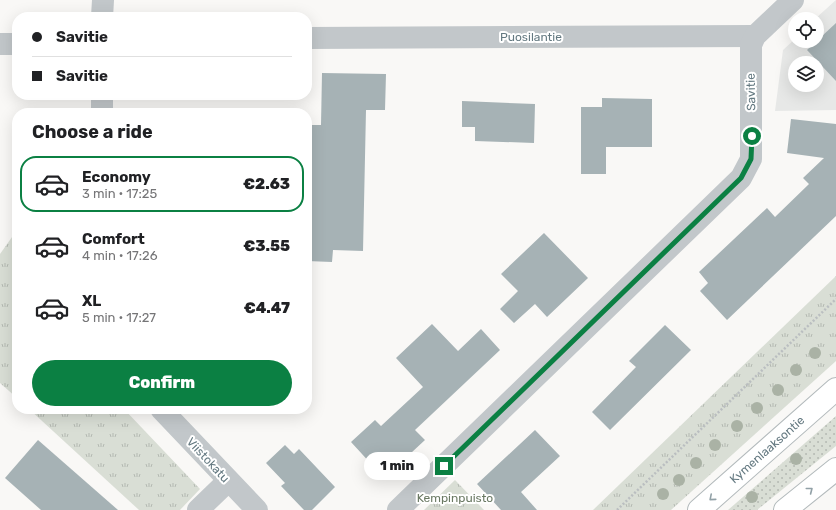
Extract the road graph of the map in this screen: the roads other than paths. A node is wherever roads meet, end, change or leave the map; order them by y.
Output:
1 (103, 0) edge
2 (793, 0) edge
3 (102, 12) edge
4 (755, 36) junction
5 (312, 38) edge
6 (0, 44) edge
7 (12, 44) edge
8 (836, 389) edge
9 (166, 414) edge
10 (836, 469) edge
11 (228, 481) junction
12 (198, 510) edge
13 (257, 510) edge
14 (398, 510) edge
15 (699, 510) edge
16 (785, 510) edge

1 - 3 street
2 - 4 street
4 - 5 street, Puosilantie
4 - 14 street, Savitie
6 - 7 street
8 -> 15 main road, Kymenlaaksontie
9 - 11 street, Viistokatu
16 -> 10 main road
11 - 12 street
11 - 13 street, Viistokatu

